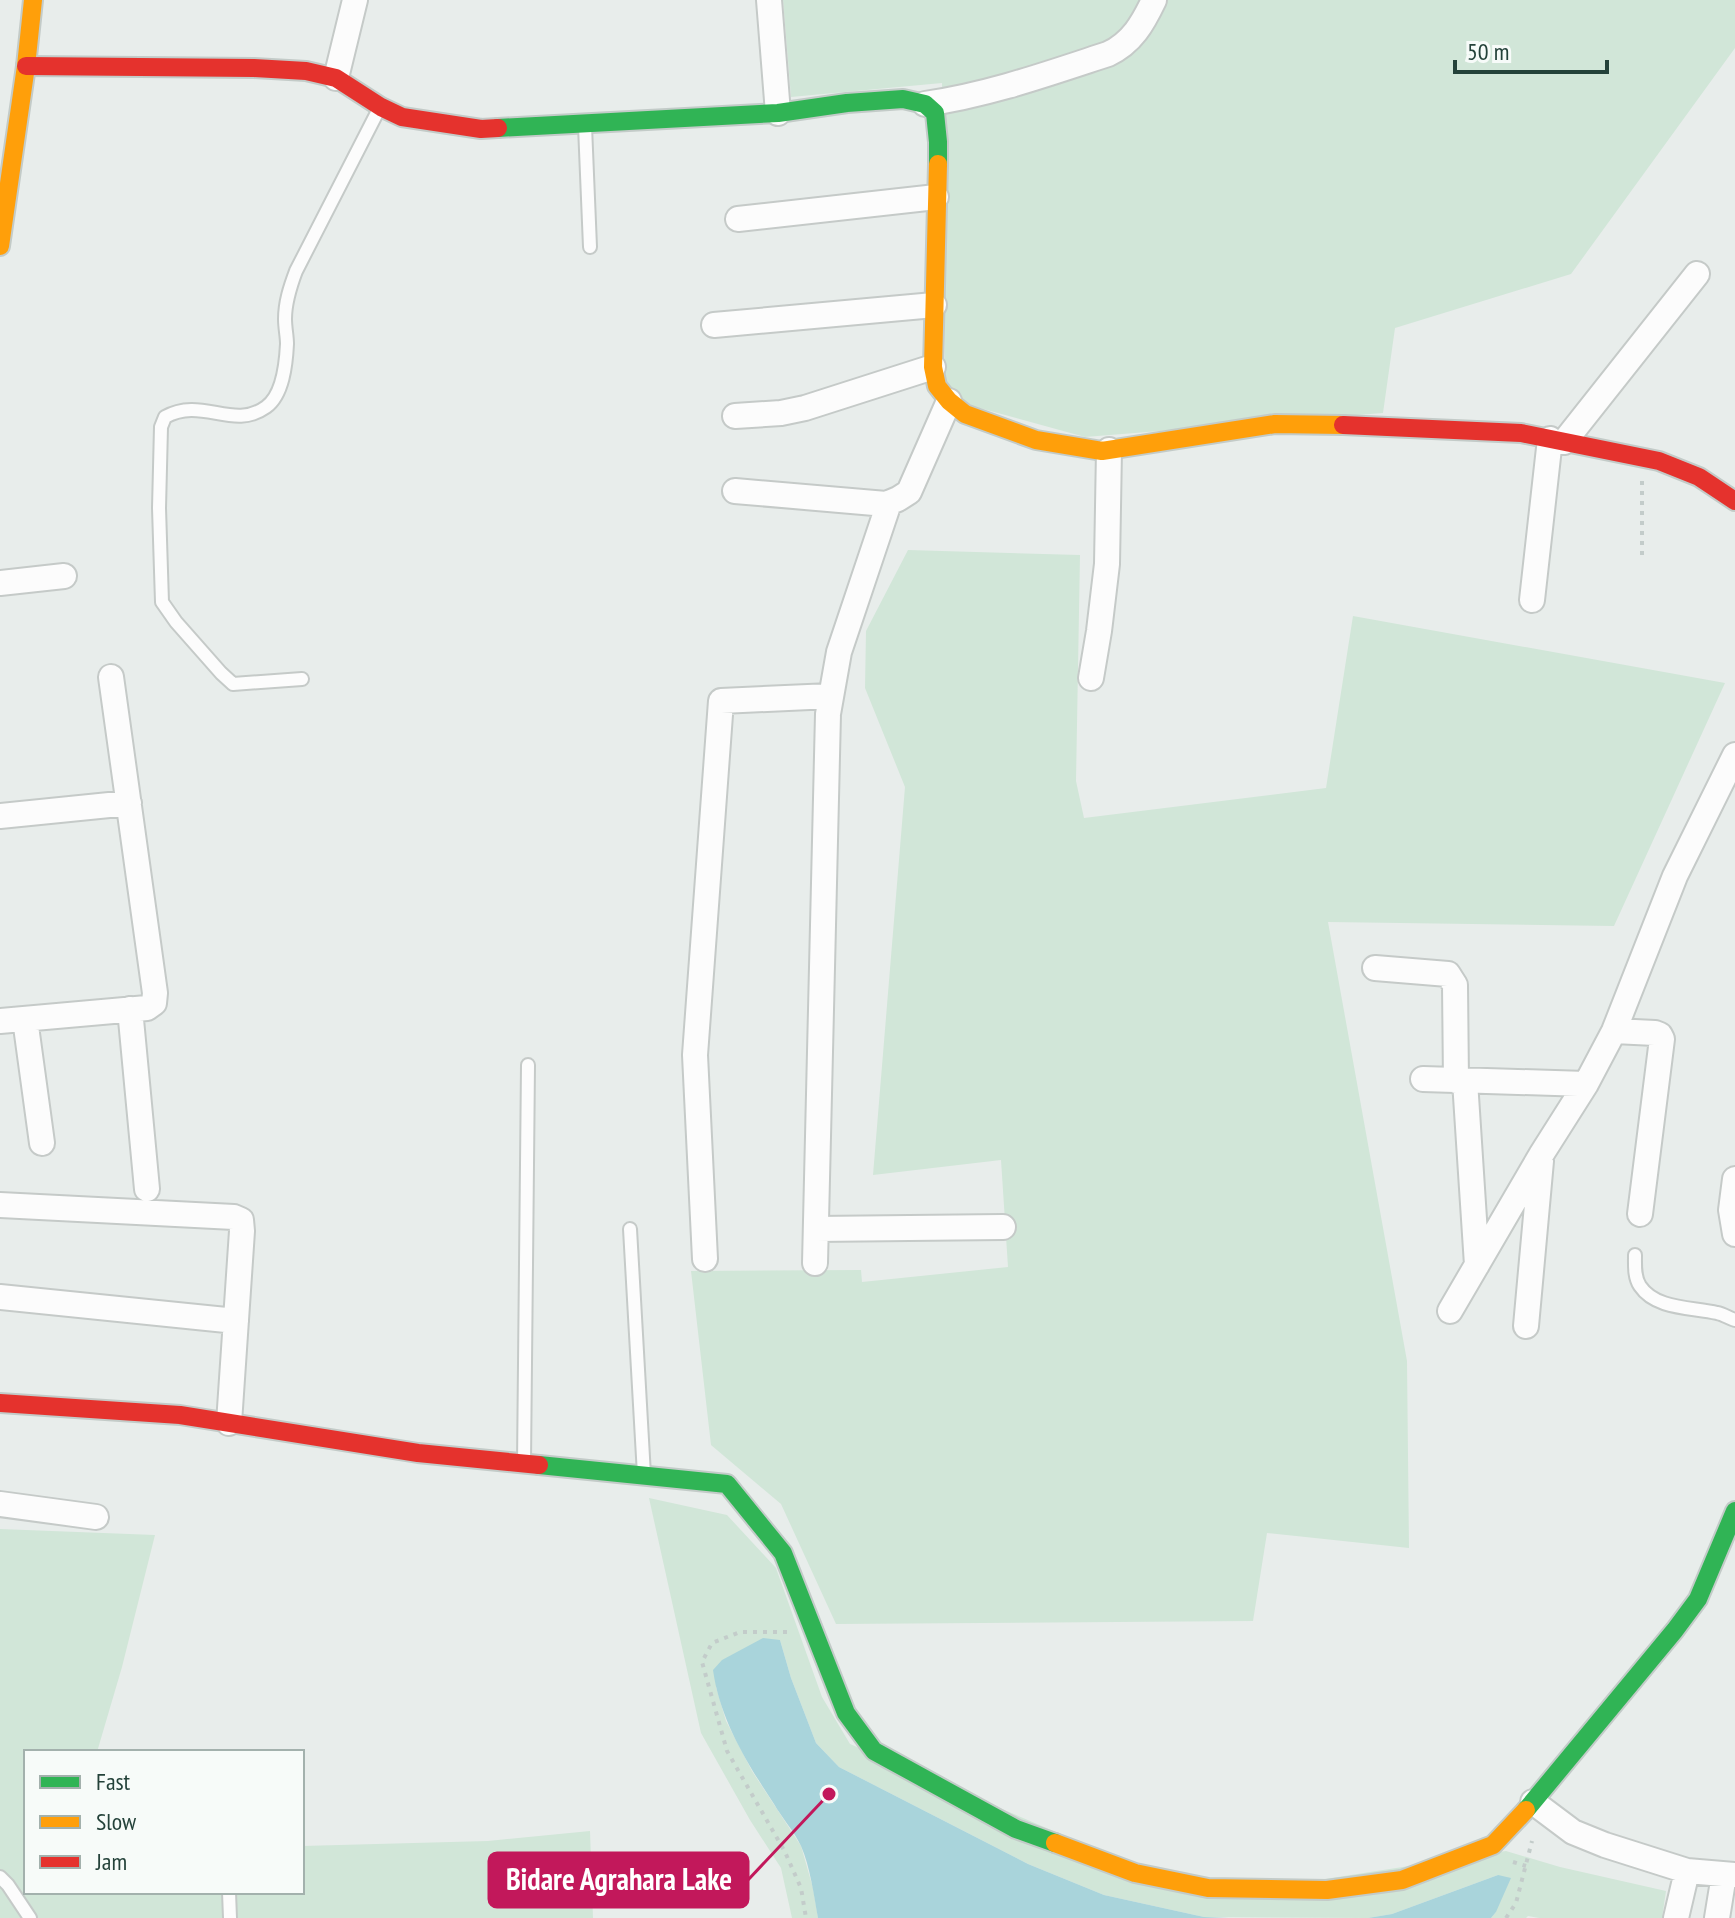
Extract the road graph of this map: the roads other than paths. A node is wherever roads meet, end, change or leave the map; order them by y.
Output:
1 (33, 0) edge
2 (355, 0) edge
3 (769, 0) edge
4 (1154, 0) edge
5 (26, 66) junction
6 (336, 78) junction
7 (925, 104) junction
8 (381, 107) junction
9 (778, 113) junction
10 (585, 123) junction
11 (936, 197) junction
12 (738, 219) dead end
13 (0, 246) edge
14 (590, 247) dead end
15 (1697, 274) dead end
16 (934, 305) junction
17 (714, 325) dead end
18 (933, 367) junction
19 (949, 401) junction
20 (735, 416) dead end
21 (1557, 440) junction
22 (1109, 450) junction
23 (735, 491) dead end
24 (1735, 501) edge
25 (889, 503) junction
26 (64, 576) dead end
27 (0, 583) edge
28 (1532, 600) dead end
29 (111, 677) dead end
30 (1091, 678) dead end
31 (302, 679) dead end
32 (831, 696) junction
33 (1735, 755) edge
34 (129, 803) junction
35 (0, 816) edge
36 (1375, 968) dead end
37 (130, 1009) junction
38 (25, 1019) junction
39 (0, 1021) edge
40 (1614, 1031) junction
41 (528, 1065) dead end
42 (1423, 1079) dead end
43 (1461, 1081) junction
44 (1586, 1084) junction
45 (42, 1143) dead end
46 (1541, 1155) junction
47 (1735, 1179) edge
48 (147, 1189) dead end
49 (0, 1205) edge
50 (1640, 1214) dead end
51 (1003, 1227) dead end
52 (630, 1229) dead end
53 (816, 1229) junction
54 (1735, 1234) edge
55 (1635, 1255) dead end
56 (705, 1259) dead end
57 (815, 1263) dead end
58 (1477, 1265) junction
59 (0, 1297) edge
60 (1450, 1311) dead end
61 (1735, 1320) edge
62 (236, 1321) junction
63 (1526, 1326) dead end
64 (0, 1403) edge
65 (229, 1423) junction
66 (524, 1463) junction
67 (644, 1475) junction
68 (0, 1504) edge
69 (1735, 1511) edge
70 (96, 1517) dead end
71 (1726, 1556) edge
72 (1533, 1802) junction
73 (1687, 1871) junction
74 (1730, 1875) edge
75 (0, 1877) edge
76 (229, 1894) edge
77 (30, 1918) edge
78 (230, 1918) edge
79 (1676, 1918) edge
80 (1717, 1918) edge

1 - 5 street
2 - 6 street
3 - 9 street
4 - 7 street
5 - 6 street
5 - 13 street
6 - 8 street
7 - 9 street
7 - 11 street
8 - 10 street
8 - 31 lane
9 - 10 street
10 - 14 lane
11 - 12 street
11 - 16 street
15 - 21 street
16 - 17 street
16 - 18 street
18 - 19 street
18 - 20 street
19 - 22 street
19 - 25 street
21 - 22 street
21 - 24 street
21 - 28 street
22 - 30 street
23 - 25 street
25 - 32 street
26 - 27 street
29 - 34 street
32 - 53 street
32 - 56 street
33 - 40 street
34 - 35 street
34 - 37 street
36 - 43 street
37 - 38 street
37 - 48 street
38 - 39 street
38 - 45 street
40 - 44 street
40 - 50 street
41 - 66 lane
42 - 43 street
43 - 44 street
43 - 58 street
44 - 46 street
46 - 58 street
46 - 63 street
47 - 54 street
49 - 62 street
51 - 53 street
52 - 67 lane
53 - 57 street
55 - 61 lane
58 - 60 street
59 - 62 street
62 - 65 street
64 - 65 street
65 - 66 street
66 - 67 street
67 - 72 street
68 - 70 street
69 - 71 street
71 - 72 street
72 - 73 street
73 - 74 street
73 - 79 street
74 - 80 street
75 - 77 lane
76 - 78 lane

